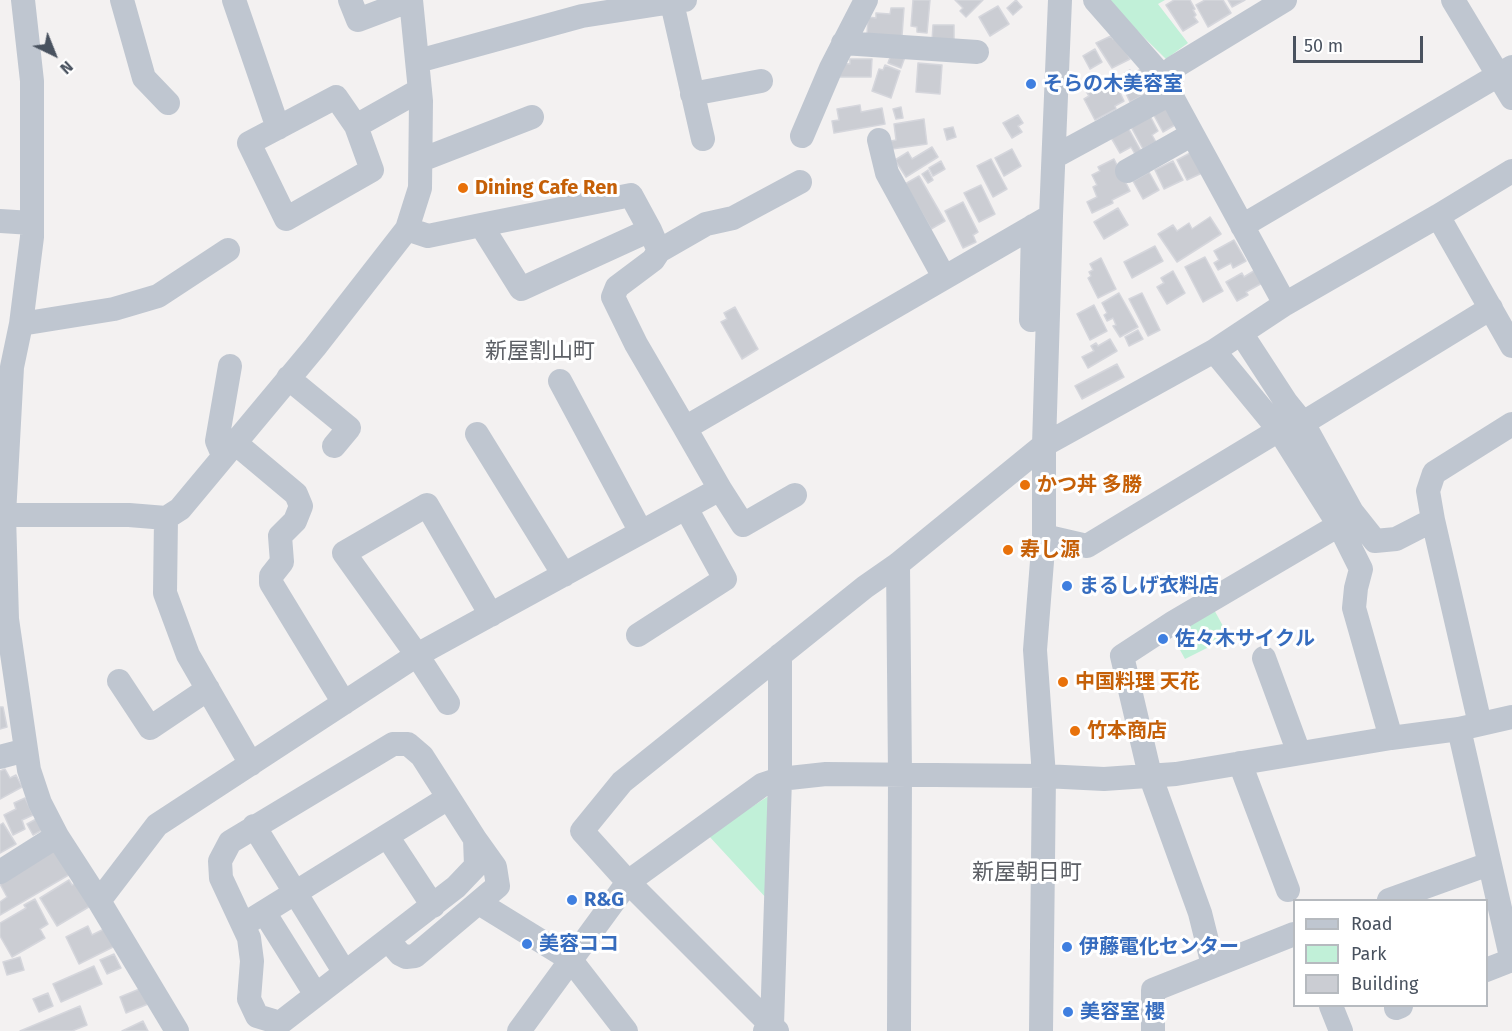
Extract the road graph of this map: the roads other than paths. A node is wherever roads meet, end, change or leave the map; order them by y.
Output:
1 (23, 0) edge
2 (122, 0) edge
3 (234, 0) edge
4 (350, 0) edge
5 (411, 0) edge
6 (1060, 0) edge
7 (1095, 0) edge
8 (1285, 0) edge
9 (1453, 0) edge
10 (864, 1) edge
11 (678, 2) edge
12 (1260, 7) edge
13 (843, 43) junction
14 (977, 52) dead end
15 (418, 61) junction
16 (1505, 72) edge
17 (761, 81) dead end
18 (420, 90) junction
19 (692, 94) junction
20 (1170, 94) junction
21 (1512, 98) edge
22 (168, 103) dead end
23 (532, 117) dead end
24 (356, 126) junction
25 (278, 128) junction
26 (1191, 135) junction
27 (802, 136) dead end
28 (703, 139) dead end
29 (879, 140) dead end
30 (1054, 157) junction
31 (422, 160) junction
32 (1127, 171) dead end
33 (1512, 171) edge
34 (800, 182) dead end
35 (1438, 216) junction
36 (0, 221) edge
37 (1042, 221) junction
38 (32, 223) junction
39 (481, 225) junction
40 (1242, 226) junction
41 (406, 229) junction
42 (654, 241) junction
43 (228, 250) dead end
44 (944, 278) junction
45 (1285, 304) junction
46 (1491, 308) junction
47 (21, 324) junction
48 (1241, 333) junction
49 (1512, 346) edge
50 (1214, 351) junction
51 (230, 366) dead end
52 (288, 378) junction
53 (560, 381) dead end
54 (1303, 423) junction
55 (1512, 424) edge
56 (685, 428) junction
57 (1279, 430) junction
58 (477, 434) dead end
59 (334, 446) dead end
60 (229, 448) junction
61 (1037, 451) junction
62 (720, 489) junction
63 (795, 495) dead end
64 (686, 508) junction
65 (4, 515) junction
66 (166, 518) junction
67 (1433, 520) junction
68 (1338, 525) junction
69 (641, 532) junction
70 (1044, 536) junction
71 (898, 564) junction
72 (564, 574) junction
73 (491, 615) junction
74 (638, 635) dead end
75 (417, 655) junction
76 (780, 655) junction
77 (1264, 658) dead end
78 (119, 681) dead end
79 (208, 689) junction
80 (344, 703) junction
81 (448, 703) dead end
82 (1512, 717) edge
83 (1469, 727) junction
84 (1392, 738) junction
85 (26, 750) junction
86 (1299, 753) junction
87 (0, 757) edge
88 (1240, 763) junction
89 (251, 764) junction
90 (900, 775) junction
91 (1150, 775) junction
92 (1044, 776) junction
93 (780, 779) junction
94 (448, 798) junction
95 (254, 826) junction
96 (57, 836) junction
97 (387, 836) junction
98 (475, 839) junction
99 (1490, 864) junction
100 (0, 872) edge
101 (628, 882) junction
102 (1288, 890) dead end
103 (295, 893) junction
104 (1392, 899) edge
105 (99, 901) junction
106 (479, 903) junction
107 (432, 906) junction
108 (264, 912) junction
109 (243, 925) junction
110 (1293, 934) edge
111 (388, 940) junction
112 (570, 959) junction
113 (1512, 961) edge
114 (1213, 965) junction
115 (1488, 969) edge
116 (345, 973) junction
117 (316, 995) junction
118 (1332, 1007) edge
119 (280, 1023) junction
120 (771, 1029) edge
121 (1339, 1030) edge
122 (177, 1031) edge
123 (251, 1031) edge
124 (519, 1031) edge
125 (626, 1031) edge
126 (899, 1031) edge
127 (1041, 1031) edge
128 (1153, 1031) edge

1 - 38 street
2 - 22 street
3 - 25 street
4 - 5 street
5 - 15 street
6 - 30 street
7 - 20 street
8 - 12 street
9 - 16 street
10 - 13 street
11 - 15 street
11 - 19 street
12 - 20 street
13 - 14 street
13 - 27 street
15 - 18 street
16 - 21 street
16 - 40 street
17 - 19 street
18 - 24 street
18 - 31 street
19 - 28 street
20 - 26 street
20 - 30 street
23 - 31 street
24 - 25 street
24 - 25 street
26 - 32 street
26 - 40 street
29 - 44 street
30 - 37 street
31 - 41 street
33 - 35 street
34 - 42 street
35 - 45 street
35 - 46 street
36 - 38 street
37 - 44 street
37 - 61 street
38 - 47 street
39 - 41 street
39 - 42 street
39 - 42 street
40 - 45 street
41 - 52 street
42 - 56 street
43 - 47 street
44 - 56 street
45 - 48 street
46 - 49 street
46 - 54 street
47 - 65 street
48 - 50 street
48 - 54 street
50 - 57 street
50 - 61 street
51 - 60 street
52 - 59 street
52 - 60 street
53 - 69 street
54 - 67 street
55 - 67 street
56 - 62 street
57 - 68 street
57 - 70 street
58 - 72 street
60 - 66 street
60 - 80 street
61 - 70 street
61 - 71 street
62 - 63 street
62 - 64 street
64 - 69 street
64 - 74 street
65 - 66 street
65 - 85 street
66 - 79 street
67 - 83 street
68 - 84 street
68 - 91 street
69 - 72 street
70 - 92 street
71 - 76 street
71 - 90 street
72 - 73 street
73 - 75 street
73 - 75 street
75 - 80 street
75 - 81 street
76 - 93 street
76 - 101 street
77 - 86 street
78 - 79 street
79 - 89 street
80 - 89 street
82 - 83 street
83 - 84 street
83 - 99 street
84 - 86 street
85 - 87 street
85 - 96 street
86 - 88 street
88 - 91 street
88 - 102 street
89 - 105 street
90 - 92 street
90 - 93 street
90 - 126 street
91 - 92 street
91 - 114 street
92 - 127 street
93 - 101 street
93 - 120 street
94 - 95 street
94 - 97 street
94 - 98 street
95 - 103 street
95 - 109 street
96 - 100 street
96 - 105 street
97 - 103 street
97 - 107 street
98 - 106 street
98 - 107 street
99 - 104 street
99 - 113 street
101 - 112 street
101 - 120 street
103 - 108 street
103 - 116 street
105 - 122 street
106 - 111 street
106 - 112 street
107 - 111 street
108 - 109 street
108 - 117 street
109 - 119 street
110 - 114 street
111 - 116 street
112 - 124 street
112 - 125 street
113 - 115 street
114 - 128 street
116 - 117 street
117 - 119 street
118 - 121 street
119 - 123 street

